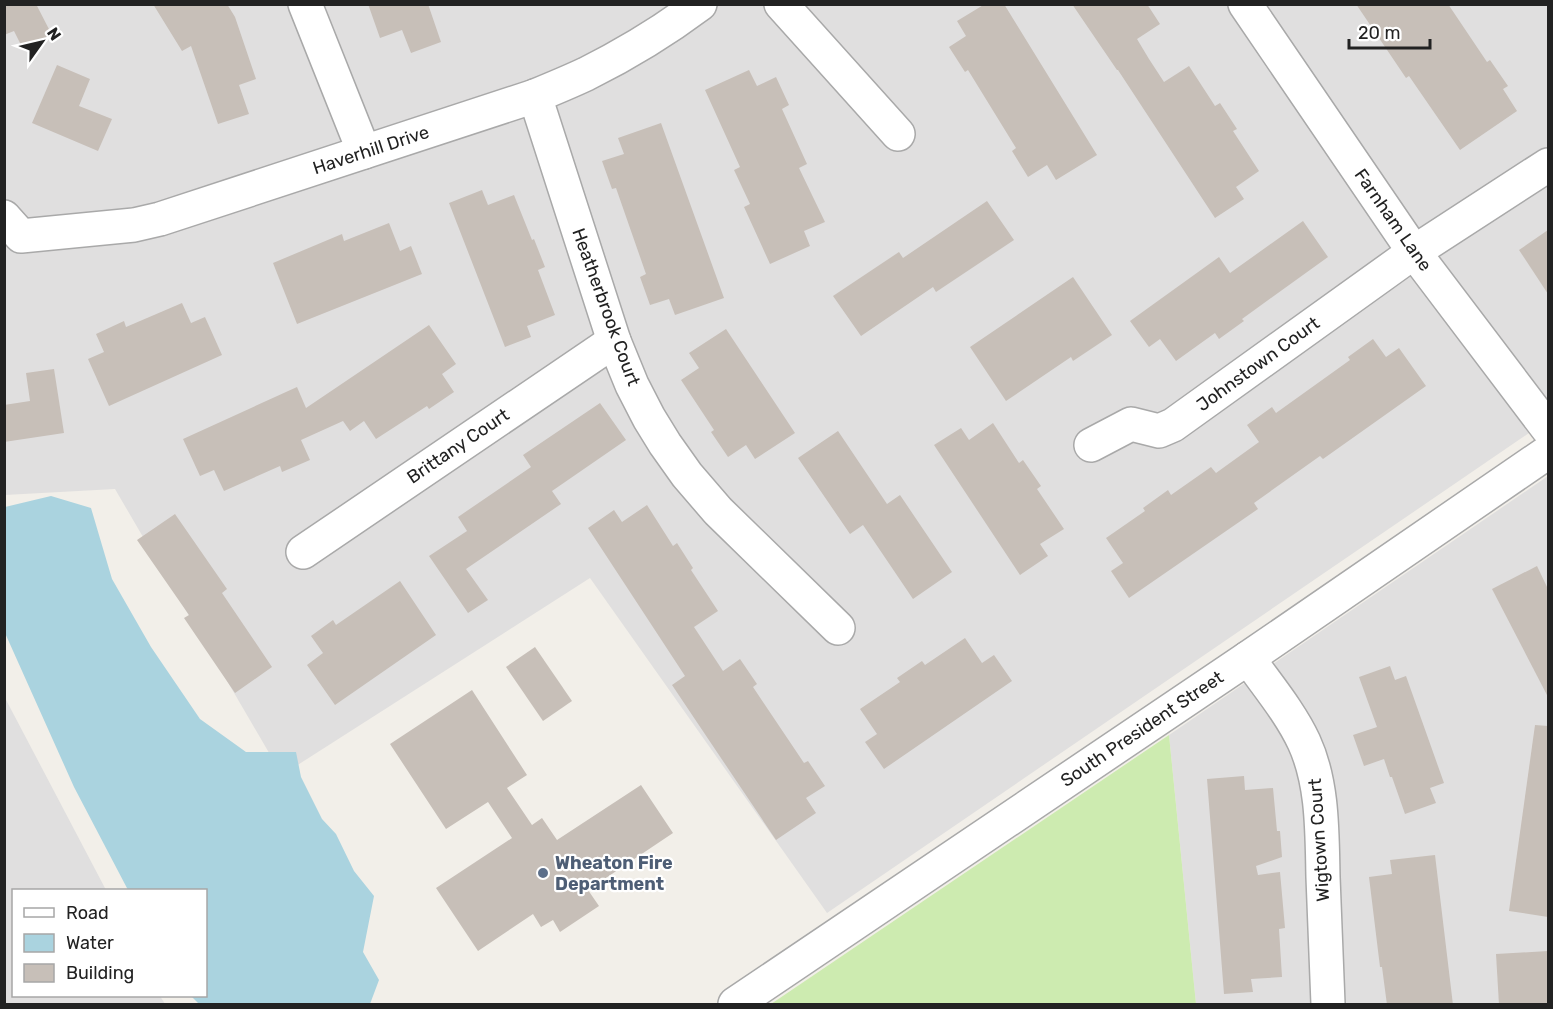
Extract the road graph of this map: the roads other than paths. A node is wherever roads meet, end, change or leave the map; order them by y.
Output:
1 (305, 4) edge
2 (700, 4) edge
3 (781, 4) edge
4 (1245, 4) edge
5 (535, 96) junction
6 (898, 134) dead end
7 (364, 152) junction
8 (1548, 165) edge
9 (13, 227) edge
10 (1414, 252) junction
11 (614, 341) junction
12 (1548, 429) edge
13 (1091, 445) dead end
14 (1548, 452) edge
15 (303, 552) dead end
16 (838, 628) dead end
17 (1248, 658) junction
18 (735, 1005) edge
19 (1328, 1005) edge

1 - 7 street
2 - 5 street, Haverhill Drive
3 - 6 street
4 - 10 street, Farnham Lane
5 - 7 street, Haverhill Drive
5 - 11 street, Heatherbrook Court
7 - 9 street, Haverhill Drive
8 - 10 street, Johnstown Court
10 - 12 street, Farnham Lane
10 - 13 street, Johnstown Court
11 - 15 street, Brittany Court
11 - 16 street, Heatherbrook Court
14 - 17 street, South President Street
17 - 18 street, South President Street
17 - 19 street, Wigtown Court

